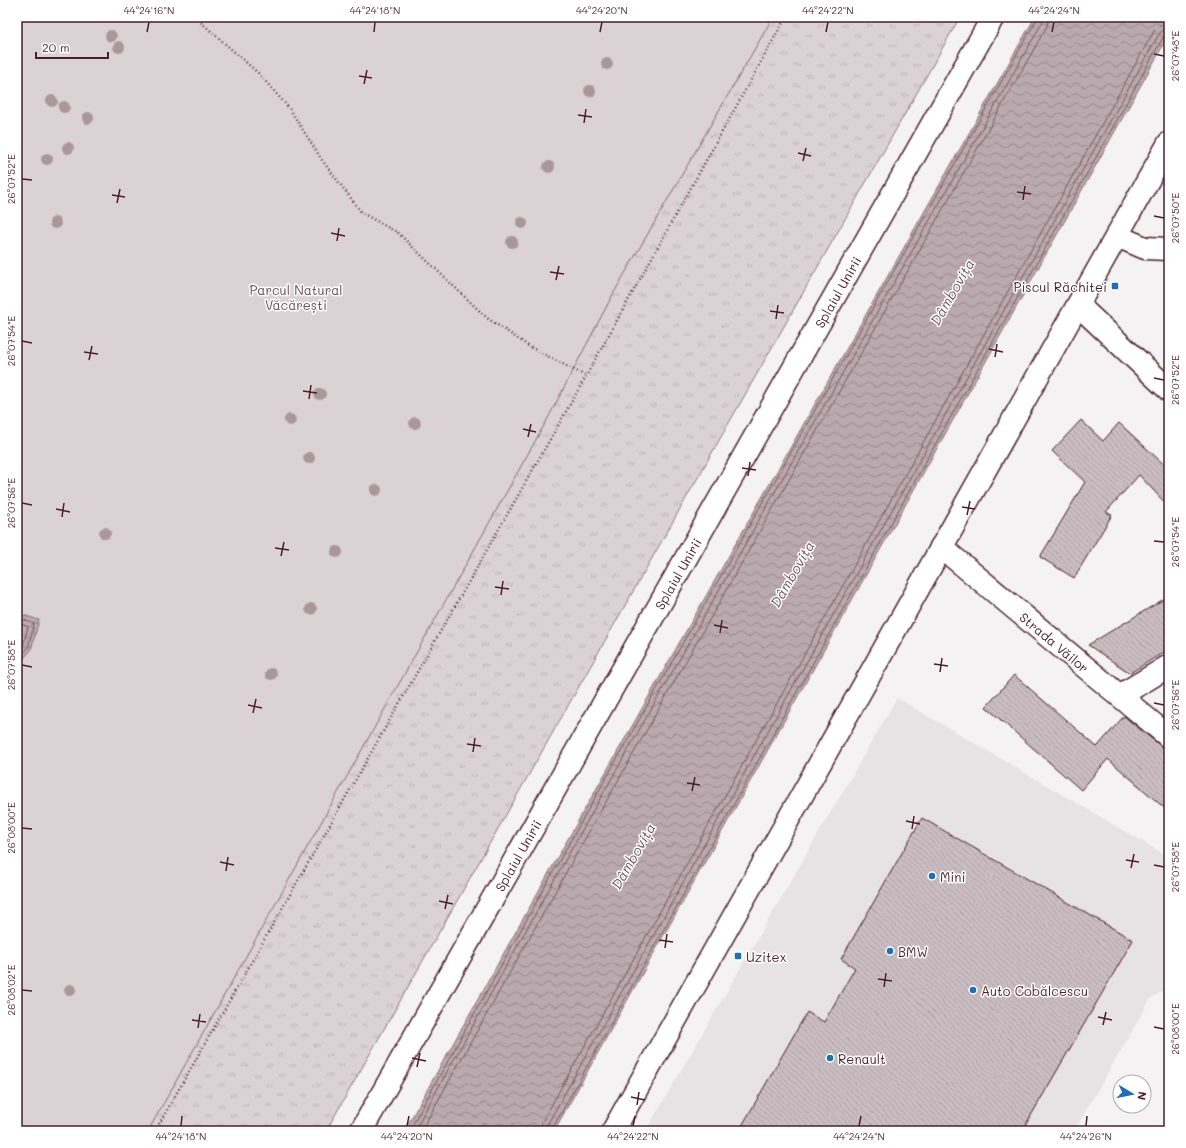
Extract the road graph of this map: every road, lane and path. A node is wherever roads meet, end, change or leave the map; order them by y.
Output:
1 (195, 17) edge
2 (786, 17) edge
3 (993, 17) edge
4 (1169, 143) edge
5 (1117, 236) junction
6 (1169, 249) edge
7 (1078, 305) junction
8 (586, 376) junction
9 (1169, 390) edge
10 (941, 547) junction
11 (1169, 666) edge
12 (1121, 695) junction
13 (1169, 737) edge
14 (155, 1131) edge
15 (361, 1131) edge
16 (613, 1131) edge

1 - 8 path
2 - 8 path
3 - 15 main road, Splaiul Unirii
4 - 5 main road
5 - 6 main road
5 - 7 main road
7 - 9 main road
7 - 10 main road
8 - 14 path
10 - 12 main road, Strada Văilor
10 - 16 main road
11 - 12 main road
12 - 13 main road, Strada Văilor

